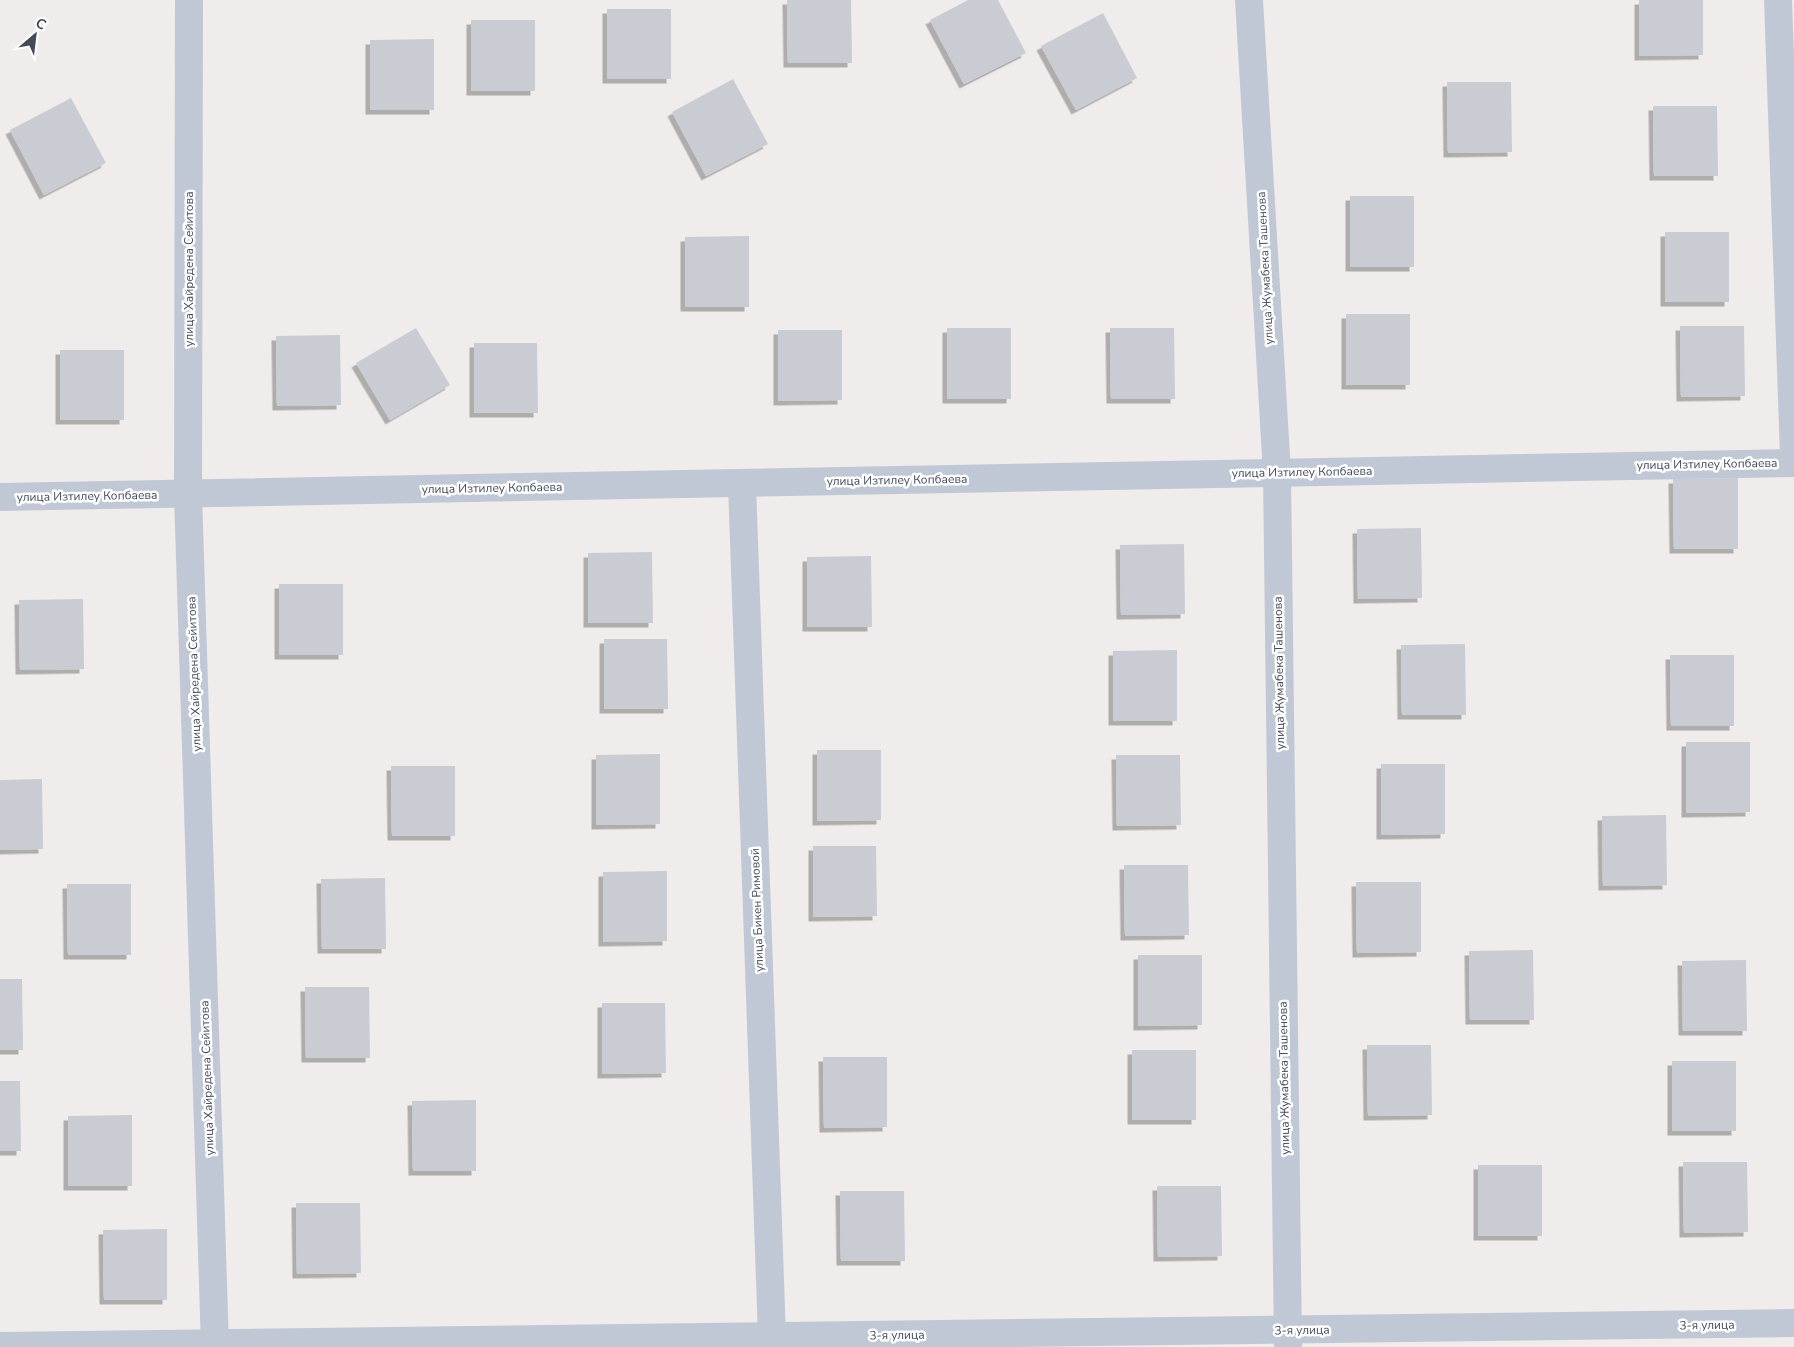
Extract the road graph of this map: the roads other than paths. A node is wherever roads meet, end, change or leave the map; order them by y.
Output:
1 (189, 0) edge
2 (1249, 0) edge
3 (1778, 0) edge
4 (1794, 456) edge
5 (1794, 463) edge
6 (1277, 473) junction
7 (742, 484) junction
8 (188, 494) junction
9 (0, 497) edge
10 (1794, 1323) edge
11 (772, 1337) junction
12 (1288, 1339) edge
13 (215, 1345) edge
14 (0, 1346) edge

1 - 8 street, улица Хайредена Сейитова
2 - 6 street, улица Жумабека Ташенова
3 - 4 street
5 - 6 street, улица Изтилеу Копбаева
6 - 7 street, улица Изтилеу Копбаева
6 - 12 street, улица Жумабека Ташенова
7 - 8 street, улица Изтилеу Копбаева
7 - 11 street, улица Бикен Римовой
8 - 9 street, улица Изтилеу Копбаева
8 - 13 street, улица Хайредена Сейитова
10 - 12 street, 3-я улица
11 - 12 street, 3-я улица
11 - 13 street, 3-я улица
13 - 14 street, 3-я улица

